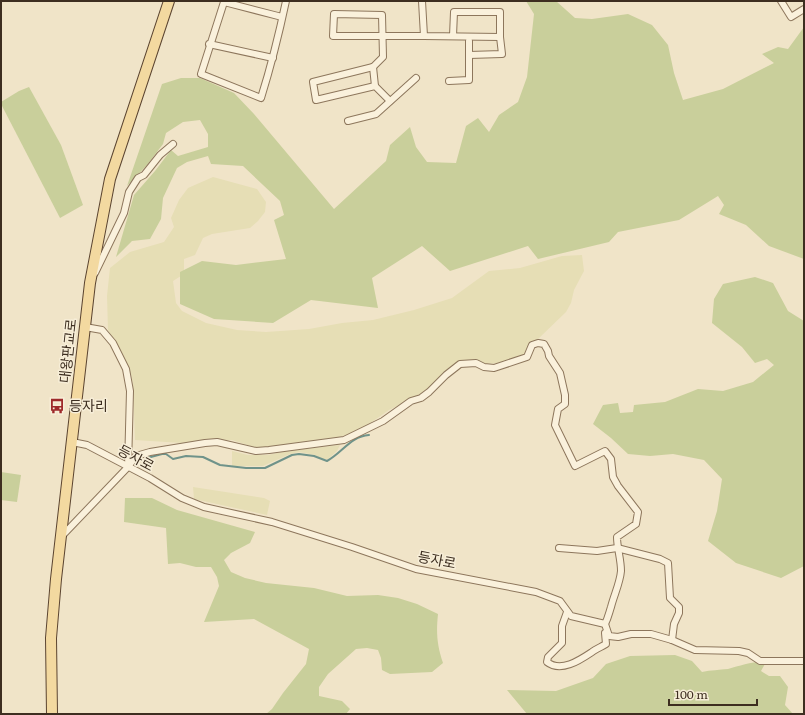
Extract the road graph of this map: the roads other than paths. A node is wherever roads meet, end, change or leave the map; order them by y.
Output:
1 (169, 1) edge
2 (286, 1) edge
3 (422, 1) edge
4 (781, 1) edge
5 (804, 9) edge
6 (282, 17) junction
7 (382, 36) junction
8 (424, 36) junction
9 (453, 36) junction
10 (500, 37) junction
11 (469, 41) dead end
12 (209, 44) junction
13 (469, 56) junction
14 (273, 58) junction
15 (373, 68) junction
16 (416, 78) dead end
17 (449, 81) dead end
18 (375, 86) junction
19 (390, 101) junction
20 (348, 121) dead end
21 (173, 144) dead end
22 (90, 283) junction
23 (85, 327) junction
24 (72, 442) junction
25 (128, 467) junction
26 (61, 537) junction
27 (559, 548) dead end
28 (617, 548) junction
29 (567, 612) junction
30 (605, 624) junction
31 (672, 640) junction
32 (804, 661) edge
33 (52, 714) edge

1 - 22 main road, 대왕판교로
2 - 6 street
3 - 8 street
4 - 5 street
6 - 12 street
6 - 14 street
7 - 7 street
7 - 8 street
7 - 15 street
8 - 9 street
9 - 10 street
9 - 10 street
10 - 13 street
11 - 13 street
12 - 14 street
12 - 14 street
13 - 17 street
15 - 18 street
15 - 18 street
16 - 19 street
18 - 19 street
19 - 20 street
21 - 22 street
22 - 23 main road, 대왕판교로
23 - 24 main road, 대왕판교로
23 - 25 street
24 - 25 street, 등자로
24 - 26 main road, 대왕판교로
25 - 26 street
25 - 28 street
25 - 29 street, 등자로
26 - 33 main road, 대왕판교로
27 - 28 street
28 - 30 street
28 - 31 street
29 - 30 street, 등자로
29 - 30 street
30 - 31 street
31 - 32 street

